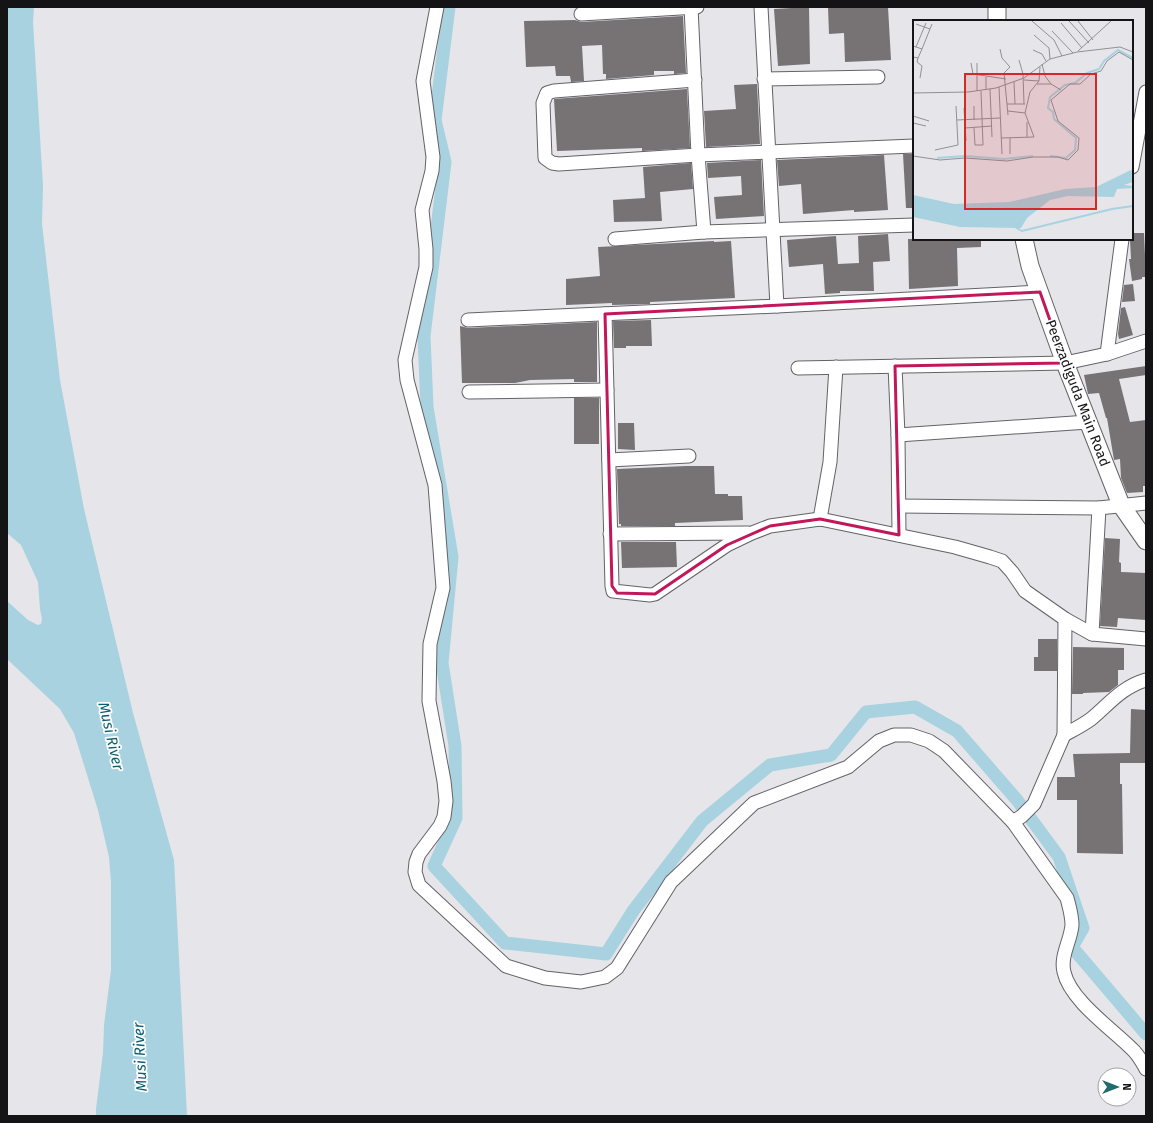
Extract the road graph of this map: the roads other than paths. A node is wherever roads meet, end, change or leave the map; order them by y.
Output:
1 (437, 7) edge
2 (691, 7) edge
3 (696, 7) edge
4 (761, 7) edge
5 (997, 7) edge
6 (580, 14) dead end
7 (997, 20) edge
8 (878, 77) dead end
9 (764, 79) junction
10 (694, 80) junction
11 (1142, 100) edge
12 (913, 146) edge
13 (769, 153) junction
14 (698, 155) junction
15 (1133, 160) edge
16 (913, 225) edge
17 (772, 230) junction
18 (704, 232) junction
19 (615, 239) dead end
20 (1024, 240) edge
21 (1122, 240) edge
22 (1040, 292) junction
23 (776, 306) junction
24 (605, 314) junction
25 (468, 320) dead end
26 (1146, 341) edge
27 (1107, 354) junction
28 (1065, 363) junction
29 (895, 366) junction
30 (836, 367) junction
31 (798, 368) dead end
32 (607, 390) junction
33 (469, 392) dead end
34 (1088, 422) junction
35 (898, 435) junction
36 (689, 456) dead end
37 (609, 460) junction
38 (1146, 504) edge
39 (1121, 505) junction
40 (899, 506) junction
41 (1099, 508) junction
42 (820, 519) junction
43 (752, 533) junction
44 (610, 534) junction
45 (899, 535) junction
46 (1146, 541) edge
47 (1065, 619) junction
48 (1092, 634) junction
49 (1146, 639) edge
50 (1146, 680) edge
51 (1064, 735) junction
52 (1017, 819) junction
53 (1146, 1069) edge

1 - 52 street
2 - 3 street
2 - 6 street
2 - 10 street
4 - 9 street
5 - 7 street
8 - 9 street
9 - 13 street
10 - 14 street
10 - 14 street
11 - 15 street
12 - 13 street
13 - 14 street
13 - 17 street
14 - 18 street
16 - 17 street
17 - 18 street
17 - 23 street
18 - 19 street
20 - 22 street, Peerzadiguda Main Road
21 - 27 street
22 - 23 street
22 - 28 street, Peerzadiguda Main Road
23 - 24 street
24 - 25 street
24 - 32 street
26 - 27 street
27 - 28 street
28 - 29 street
28 - 34 street, Peerzadiguda Main Road
29 - 30 street
29 - 35 street
30 - 31 street
30 - 42 street
32 - 33 street
32 - 37 street
34 - 35 street
34 - 39 street, Peerzadiguda Main Road
35 - 40 street
36 - 37 street
37 - 44 street
38 - 39 street
39 - 41 street
39 - 46 street, Peerzadiguda Main Road
40 - 41 street
40 - 45 street
41 - 48 street
42 - 43 street
42 - 45 street
43 - 44 street
43 - 44 street
45 - 47 street
47 - 48 street
47 - 51 street
48 - 49 street
50 - 51 street
51 - 52 street
52 - 53 street

